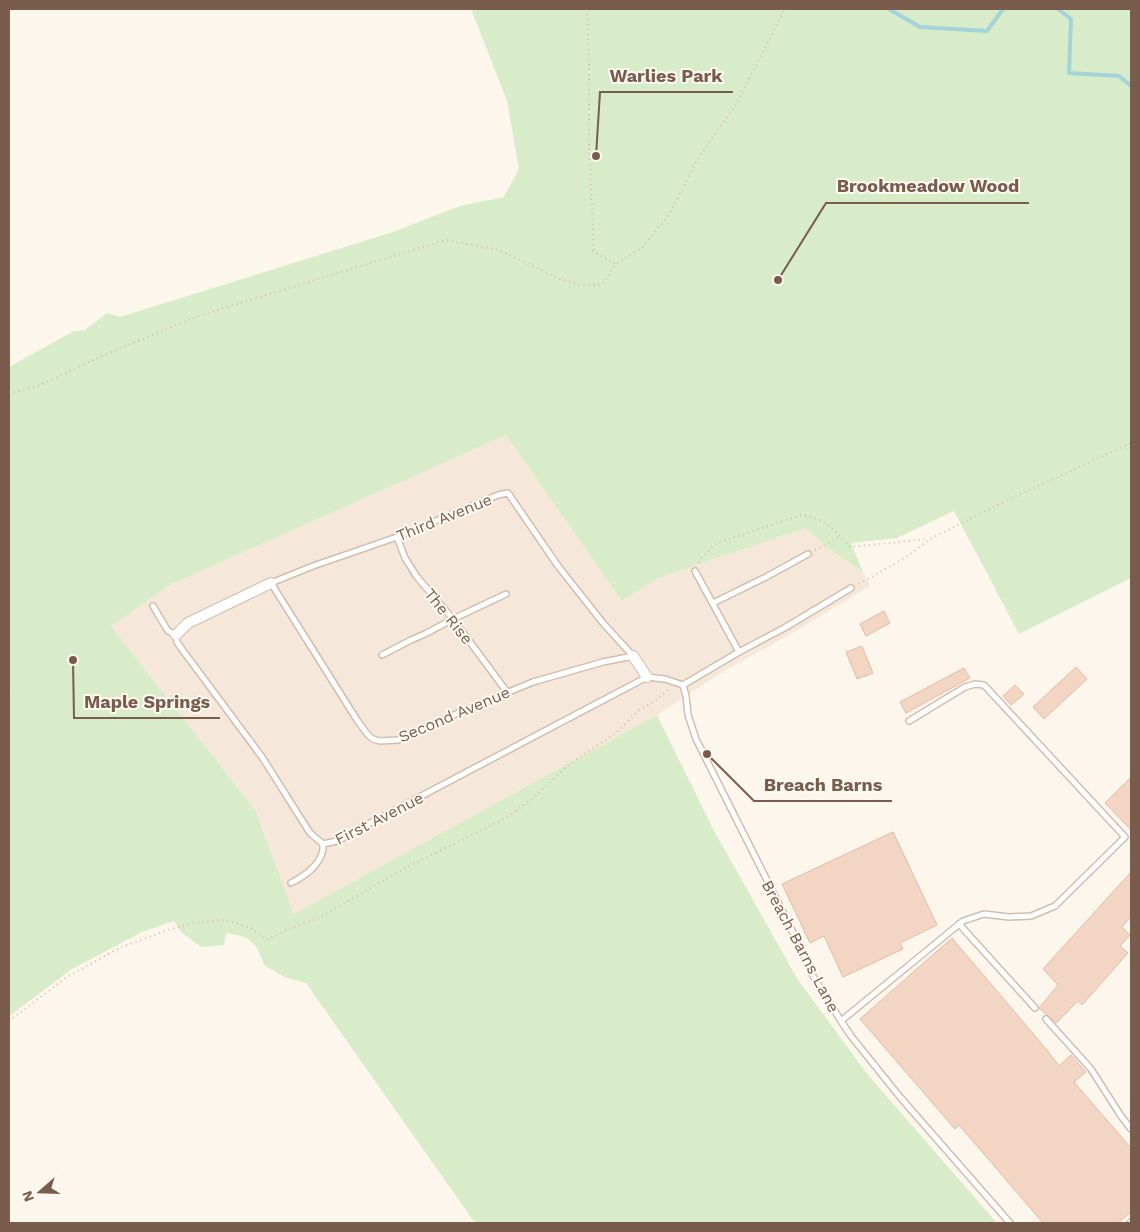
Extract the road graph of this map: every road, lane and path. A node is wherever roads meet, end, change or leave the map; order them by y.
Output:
1 (587, 9) edge
2 (785, 9) edge
3 (616, 264) junction
4 (9, 394) edge
5 (1131, 443) edge
6 (841, 536) junction
7 (397, 537) junction
8 (930, 539) junction
9 (823, 546) dead end
10 (808, 554) dead end
11 (695, 571) joint
12 (271, 582) junction
13 (851, 588) joint
14 (506, 594) dead end
15 (713, 603) junction
16 (153, 606) dead end
17 (453, 619) junction
18 (176, 635) junction
19 (739, 652) junction
20 (382, 655) dead end
21 (633, 656) junction
22 (646, 677) junction
23 (683, 685) junction
24 (507, 692) junction
25 (909, 721) dead end
26 (323, 844) junction
27 (291, 883) dead end
28 (959, 924) junction
29 (1035, 1008) dead end
30 (1046, 1018) dead end
31 (9, 1021) edge
32 (841, 1021) junction
33 (1131, 1129) edge
34 (1010, 1223) edge

1 - 3 path
2 - 3 path
3 - 4 path
5 - 8 path
6 - 8 path
6 - 9 path
6 - 11 path
7 - 12 lane, Third Avenue
7 - 17 lane, The Rise
7 - 21 lane, Third Avenue
8 - 13 path
10 - 15 lane
11 - 15 lane
12 - 18 street
12 - 24 lane, Second Avenue
13 - 19 lane
14 - 17 lane
15 - 19 lane
16 - 18 lane, First Avenue
17 - 20 lane
17 - 24 lane, The Rise
18 - 26 lane, First Avenue
19 - 23 lane
21 - 22 street
21 - 24 lane, Second Avenue
22 - 23 lane
22 - 26 lane, First Avenue
23 - 31 path
23 - 32 lane, Breach Barns Lane
25 - 28 lane
26 - 27 lane
28 - 29 lane
28 - 32 lane
30 - 33 lane
32 - 34 lane, Breach Barns Lane

